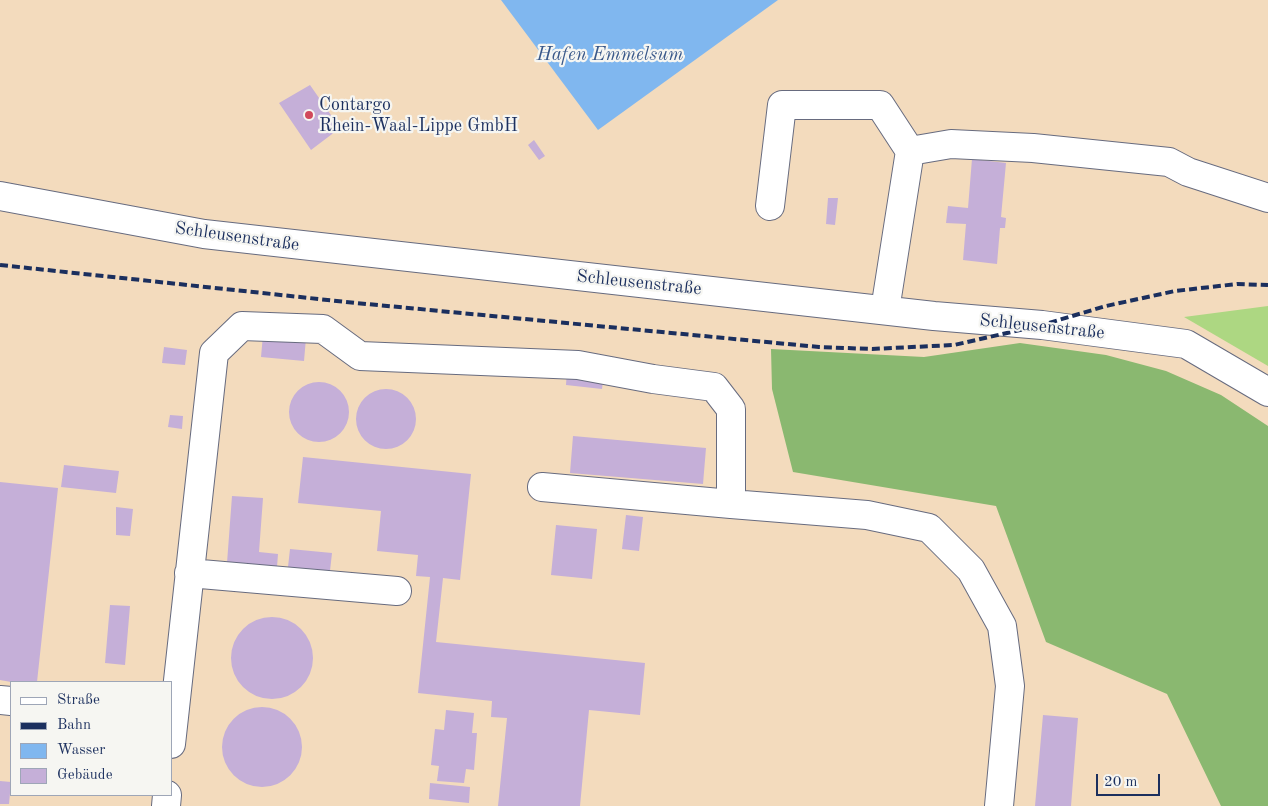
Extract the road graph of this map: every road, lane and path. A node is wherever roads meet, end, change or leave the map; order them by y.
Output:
1 (910, 151) junction
2 (0, 196) edge
3 (1268, 198) edge
4 (770, 206) dead end
5 (885, 310) junction
6 (1268, 392) edge
7 (542, 486) dead end
8 (731, 504) junction
9 (189, 573) junction
10 (397, 591) dead end
11 (172, 717) edge
12 (999, 806) edge

1 - 3 street
1 - 4 street
1 - 5 street
2 - 5 street, Schleusenstraße
5 - 6 street, Schleusenstraße
7 - 8 street
8 - 9 street
8 - 12 street
9 - 10 street
9 - 11 street

